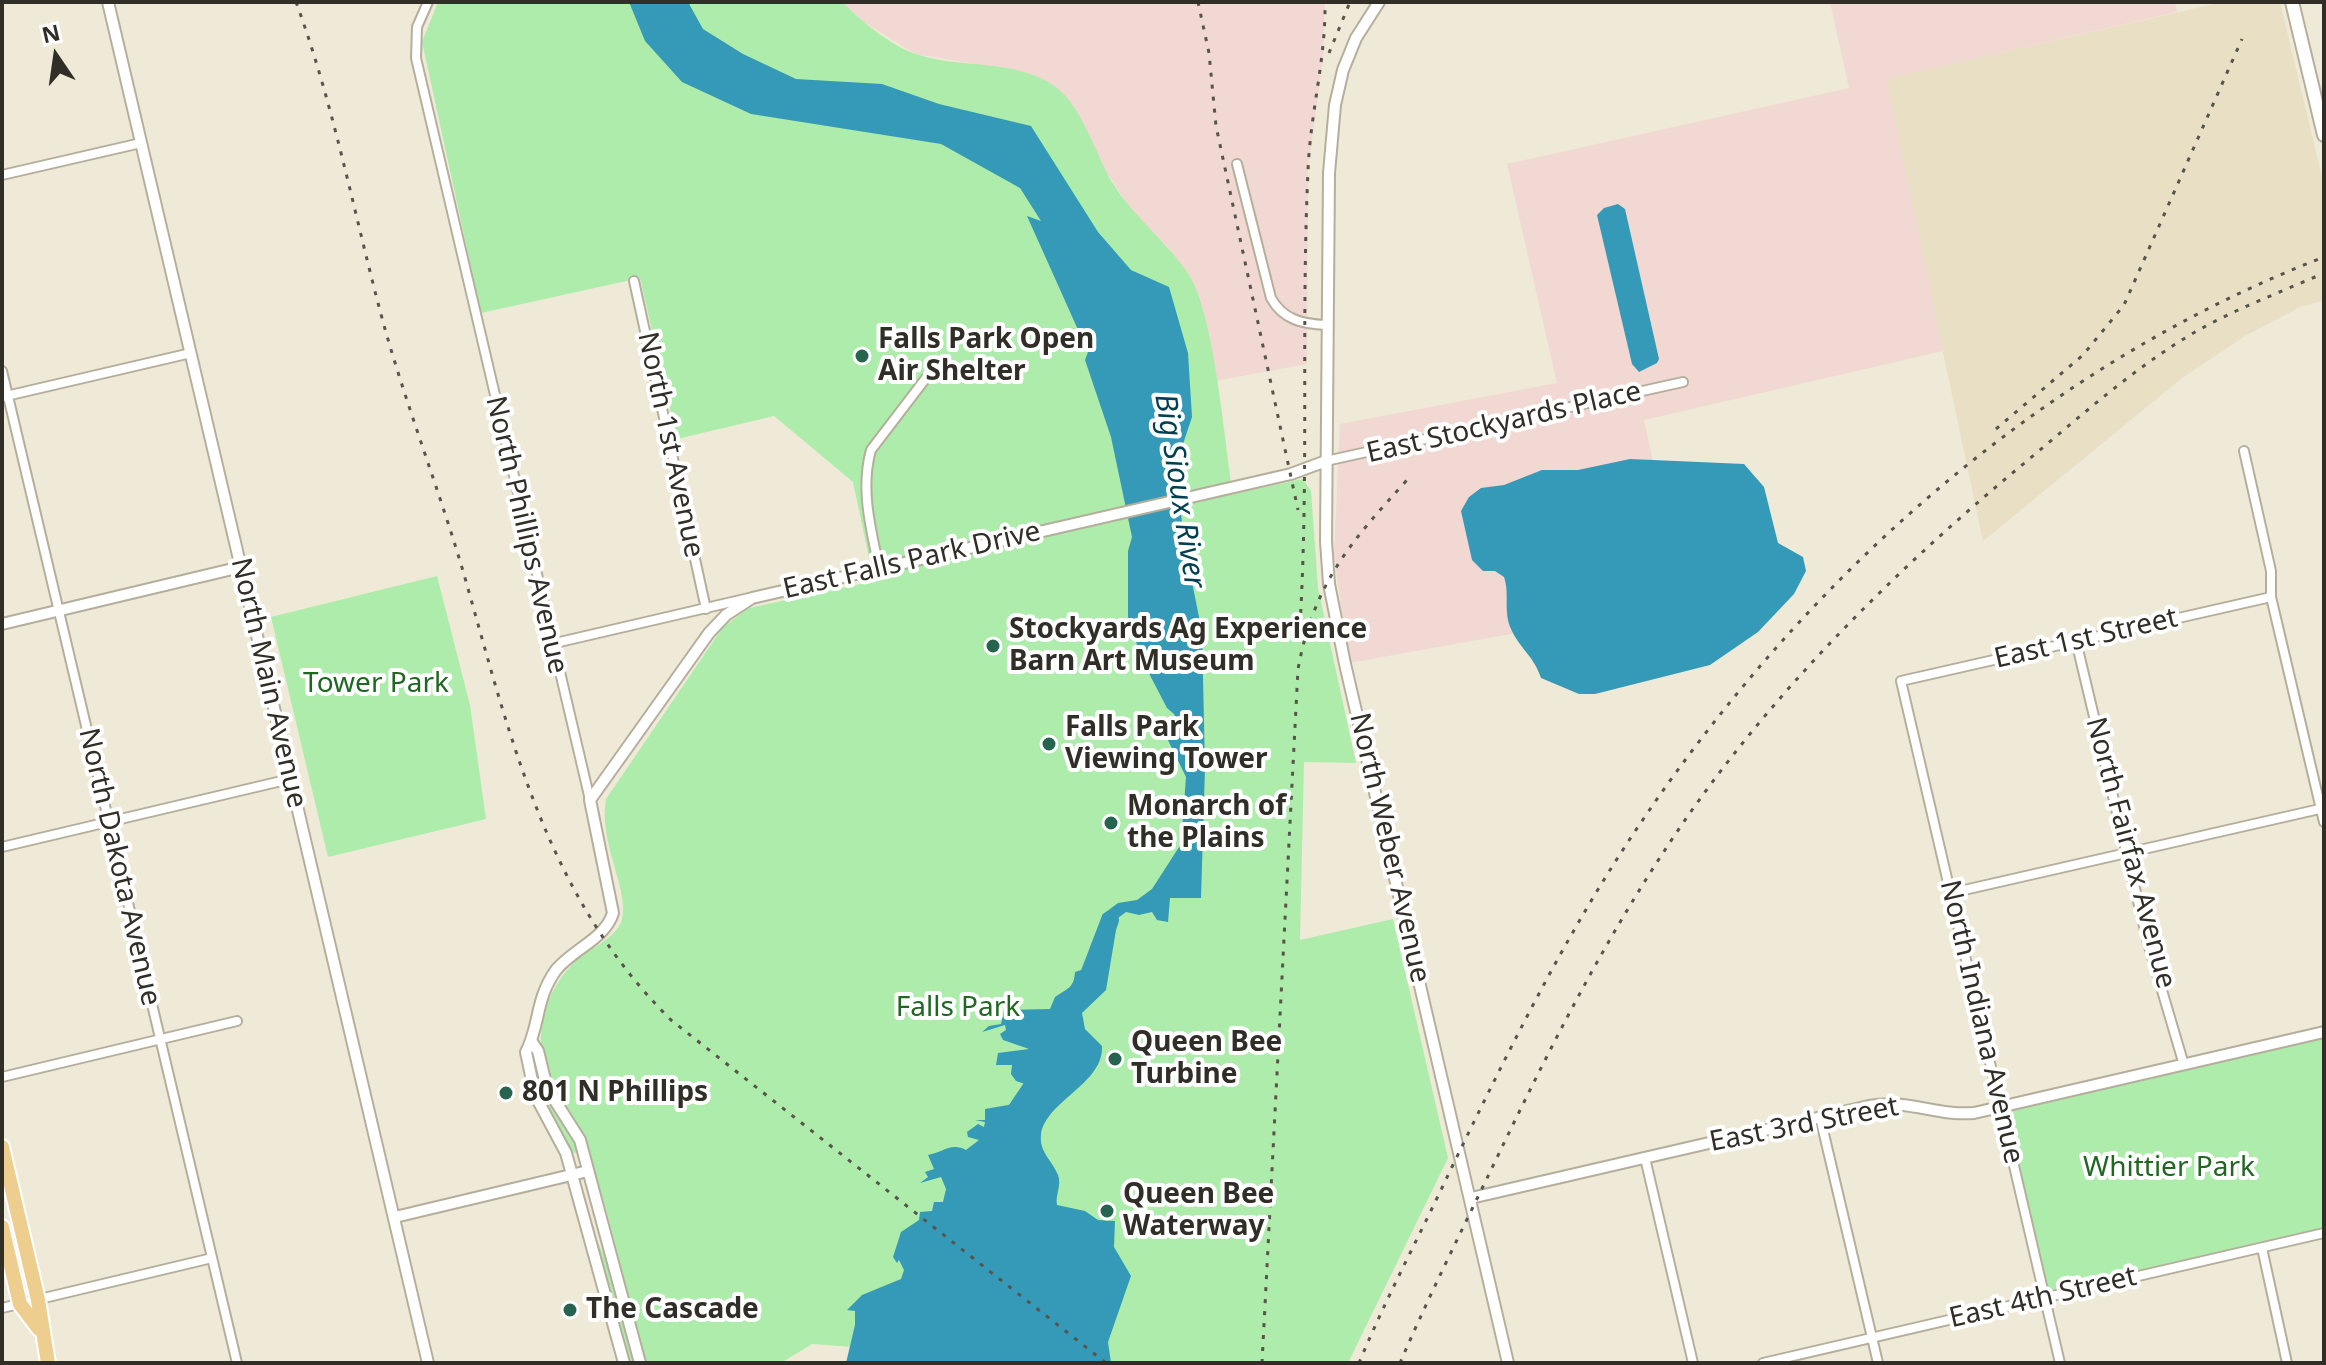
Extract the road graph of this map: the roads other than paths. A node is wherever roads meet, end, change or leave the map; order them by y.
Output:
1 (108, 2) edge
2 (428, 2) edge
3 (1379, 2) edge
4 (2292, 2) edge
5 (2324, 135) edge
6 (141, 143) junction
7 (1237, 164) dead end
8 (2, 175) edge
9 (634, 281) dead end
10 (1326, 325) junction
11 (191, 353) junction
12 (2, 371) edge
13 (926, 378) dead end
14 (1683, 382) dead end
15 (5, 396) edge
16 (2244, 451) dead end
17 (1326, 461) junction
18 (241, 567) junction
19 (879, 568) junction
20 (2271, 597) junction
21 (752, 598) junction
22 (706, 609) junction
23 (59, 610) junction
24 (2, 624) edge
25 (2076, 641) junction
26 (551, 644) junction
27 (1901, 681) joint
28 (290, 779) junction
29 (590, 800) junction
30 (2322, 809) edge
31 (109, 822) junction
32 (2324, 822) edge
33 (2, 847) edge
34 (2126, 854) junction
35 (1951, 893) junction
36 (237, 1021) dead end
37 (2324, 1032) edge
38 (160, 1039) junction
39 (532, 1042) junction
40 (2184, 1065) junction
41 (2, 1077) edge
42 (2001, 1107) junction
43 (1820, 1117) junction
44 (2, 1147) edge
45 (1645, 1158) junction
46 (588, 1171) junction
47 (572, 1174) junction
48 (1471, 1198) junction
49 (395, 1217) junction
50 (2, 1227) edge
51 (2324, 1233) edge
52 (2262, 1248) junction
53 (212, 1258) junction
54 (2045, 1298) junction
55 (38, 1300) junction
56 (20, 1304) junction
57 (2, 1308) edge
58 (39, 1329) junction
59 (1872, 1338) junction
60 (48, 1363) edge
61 (237, 1363) edge
62 (428, 1363) edge
63 (624, 1363) edge
64 (640, 1363) edge
65 (1508, 1363) edge
66 (1693, 1363) edge
67 (1763, 1363) edge
68 (1878, 1363) edge
69 (2060, 1363) edge
70 (2287, 1363) edge

1 - 6 street, North Main Avenue
2 - 26 street, North Phillips Avenue
3 - 10 street, North Weber Avenue
4 - 5 main road
6 - 8 street
6 - 11 street, North Main Avenue
7 - 10 street
9 - 22 street, North 1st Avenue
10 - 17 street, North Weber Avenue
11 - 15 street
11 - 18 street, North Main Avenue
12 - 15 street, North Dakota Avenue
13 - 19 street
14 - 17 street, East Stockyards Place
15 - 23 street, North Dakota Avenue
16 - 20 street
17 - 19 street, East Falls Park Drive
17 - 48 street, North Weber Avenue
18 - 23 street
18 - 28 street, North Main Avenue
19 - 21 street, East Falls Park Drive
20 - 25 street, East 1st Street
20 - 30 street
21 - 22 street
21 - 29 street, East Falls Park Drive
22 - 26 street
23 - 24 street
23 - 31 street, North Dakota Avenue
25 - 27 street, East 1st Street
25 - 34 street, North Fairfax Avenue
26 - 29 street, North Phillips Avenue
27 - 35 street, North Indiana Avenue
28 - 31 street
28 - 49 street, North Main Avenue
29 - 39 street, North Phillips Avenue
30 - 32 street
30 - 34 street
31 - 33 street
31 - 38 street, North Dakota Avenue
34 - 35 street
34 - 40 street, North Fairfax Avenue
35 - 42 street, North Indiana Avenue
36 - 38 street
37 - 40 street, East 3rd Street
38 - 41 street
38 - 53 street, North Dakota Avenue
39 - 46 street, North Phillips Avenue
39 - 47 street, North Phillips Avenue
40 - 42 street, East 3rd Street
42 - 43 street, East 3rd Street
42 - 54 street, North Indiana Avenue
43 - 45 street, East 3rd Street
43 - 59 street
44 - 55 main road
45 - 48 street, East 3rd Street
45 - 66 street
46 - 47 street
46 - 64 street, North Phillips Avenue
47 - 49 street
47 - 63 street, North Phillips Avenue
48 - 65 street, North Weber Avenue
49 - 62 street, North Main Avenue
50 - 56 main road
51 - 52 street, East 4th Street
52 - 54 street, East 4th Street
52 - 70 street
53 - 55 street
53 - 61 street, North Dakota Avenue
54 - 59 street, East 4th Street
54 - 69 street, North Indiana Avenue
55 - 56 street
55 - 58 main road
56 - 57 street
56 - 58 main road
58 - 60 main road
59 - 67 street, East 4th Street
59 - 68 street

